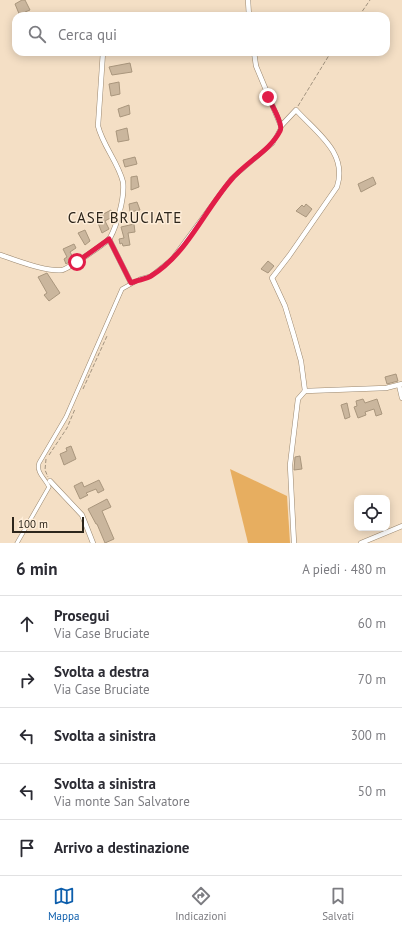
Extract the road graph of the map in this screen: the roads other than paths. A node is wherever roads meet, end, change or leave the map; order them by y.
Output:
1 (248, 0) edge
2 (249, 12) edge
3 (103, 56) edge
4 (255, 56) edge
5 (282, 126) junction
6 (109, 239) junction
7 (0, 255) edge
8 (131, 283) junction
9 (400, 385) edge
10 (304, 391) junction
11 (402, 398) edge
12 (50, 480) dead end
13 (402, 526) edge
14 (17, 543) edge
15 (93, 543) edge
16 (294, 543) edge
17 (361, 543) edge

1 - 2 street
3 - 6 street
4 - 5 street
5 - 8 street
5 - 10 street
6 - 7 street
6 - 8 street
8 - 14 street
9 - 10 street
9 - 11 street
10 - 16 street
12 - 15 street
13 - 17 street

